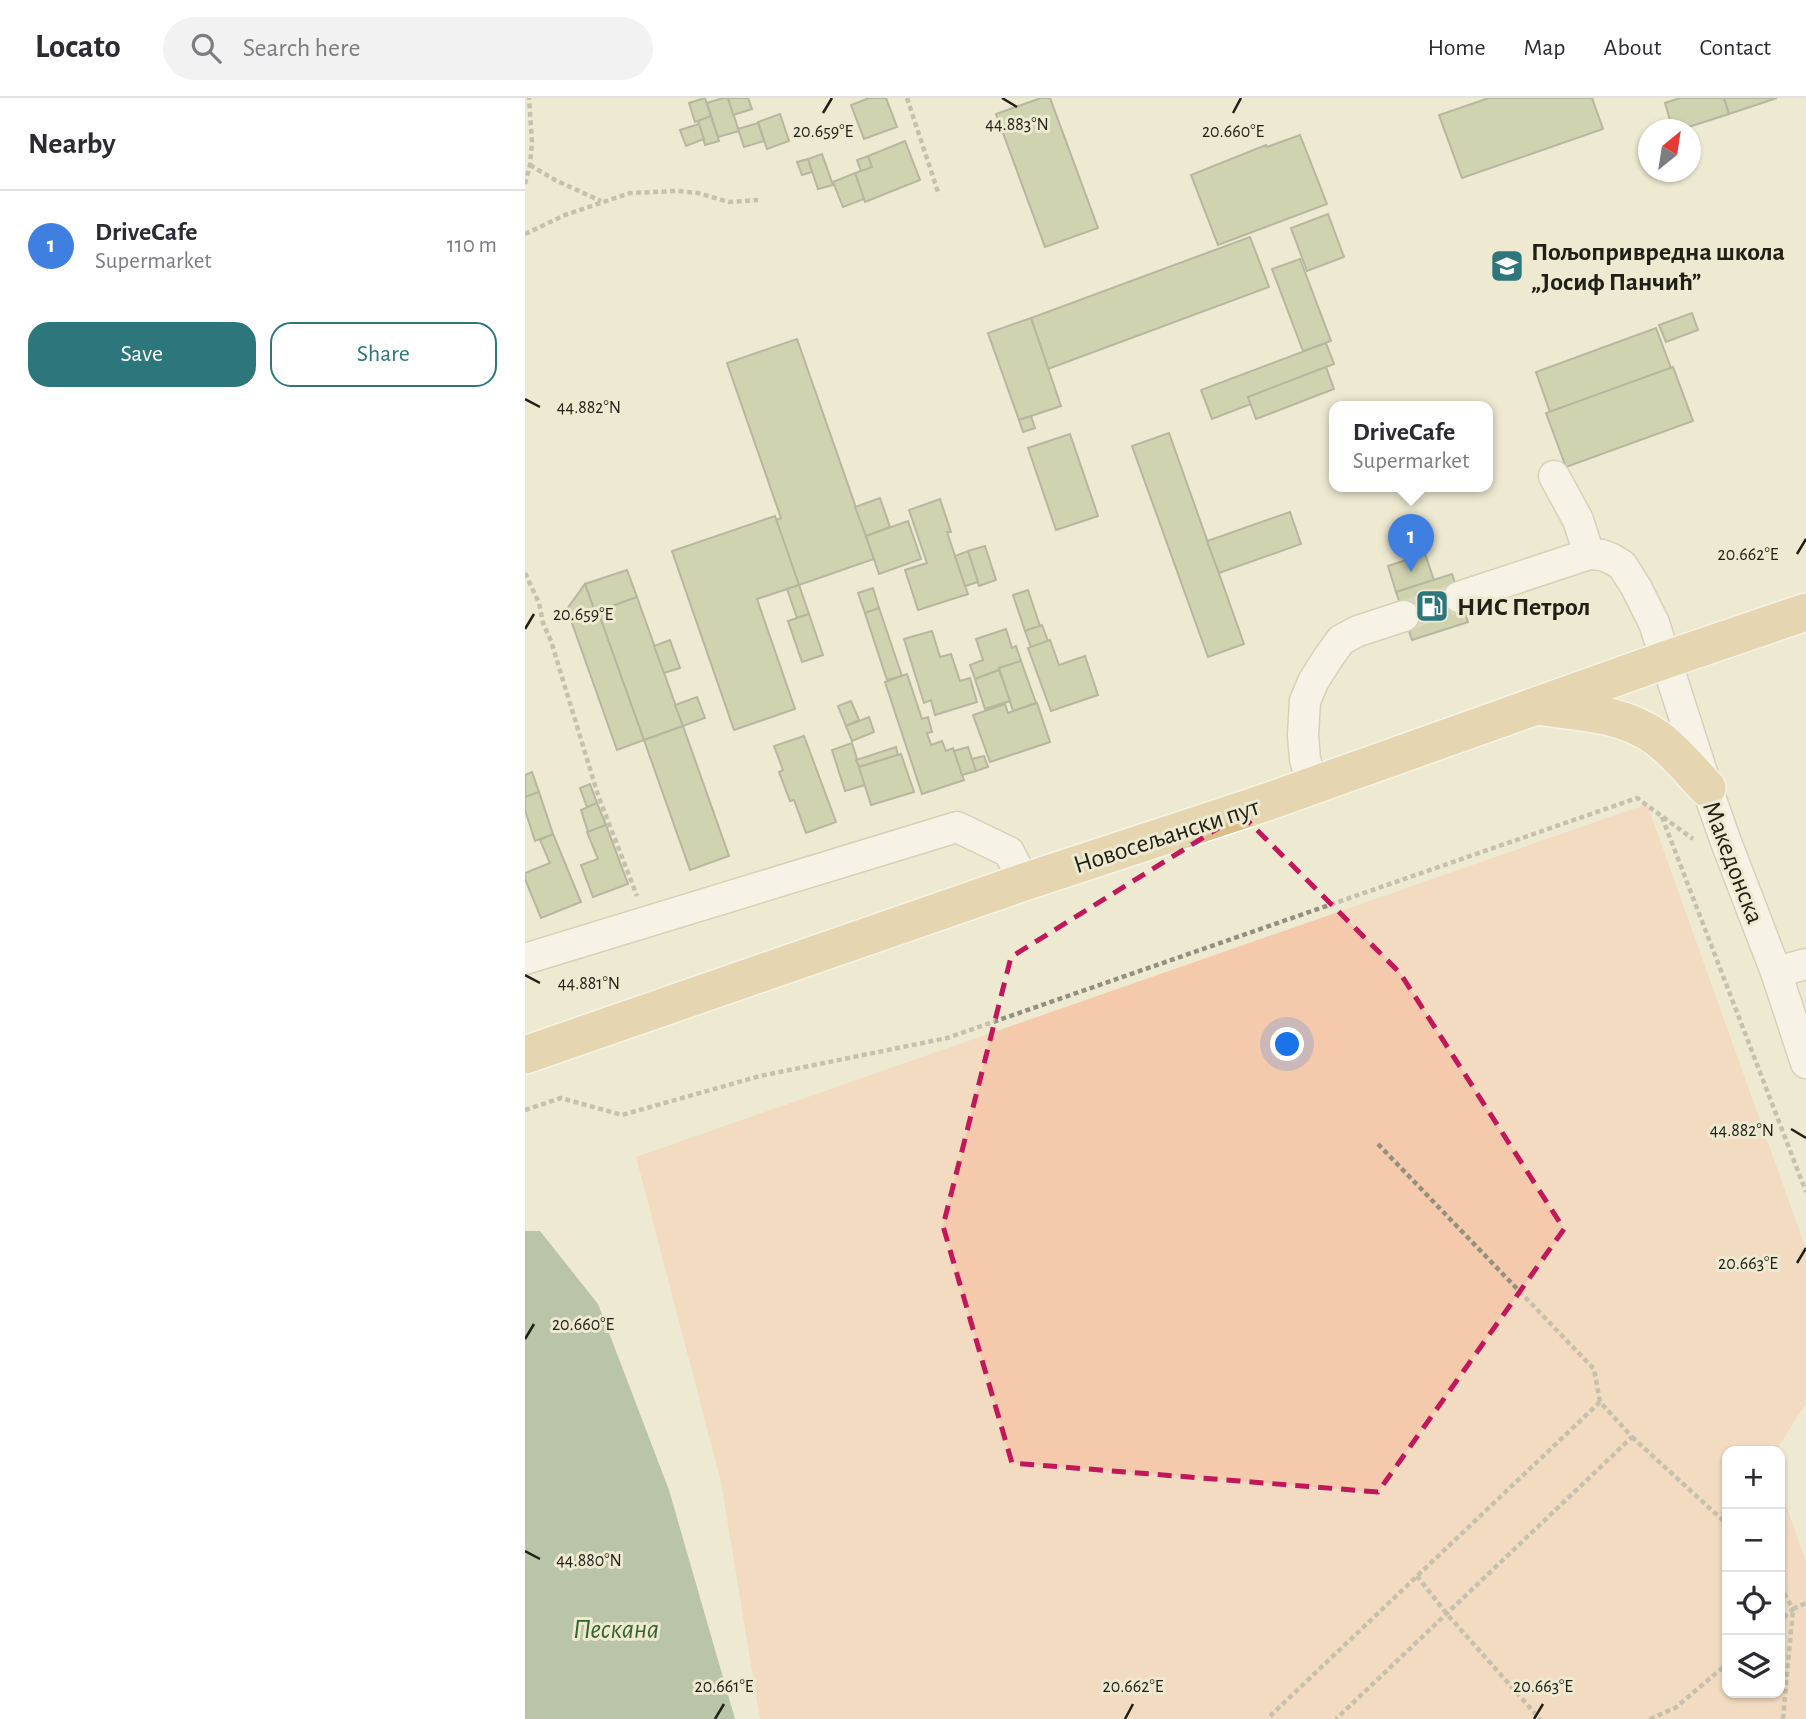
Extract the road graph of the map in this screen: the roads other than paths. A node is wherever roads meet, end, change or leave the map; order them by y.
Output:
1 (1554, 476) dead end
2 (1589, 554) junction
3 (1459, 597) tunnel mouth
4 (1806, 612) edge
5 (1404, 615) tunnel mouth
6 (1665, 660) junction
7 (1535, 706) junction
8 (1312, 786) junction
9 (1707, 788) junction
10 (1024, 883) junction
11 (525, 959) edge
12 (1806, 964) edge
13 (1776, 972) junction
14 (525, 1055) edge
15 (1806, 1063) edge

1 - 2 street
2 - 3 street
2 - 6 street, Македонска
4 - 6 main road, Новосељански пут
5 - 8 street
6 - 7 main road, Новосељански пут
6 - 9 street, Македонска
7 - 8 main road, Новосељански пут
7 - 9 main road
8 - 10 main road, Новосељански пут
9 - 13 street, Македонска
10 - 11 street
10 - 14 main road, Новосељански пут
12 - 13 street
13 - 15 street, Македонска

